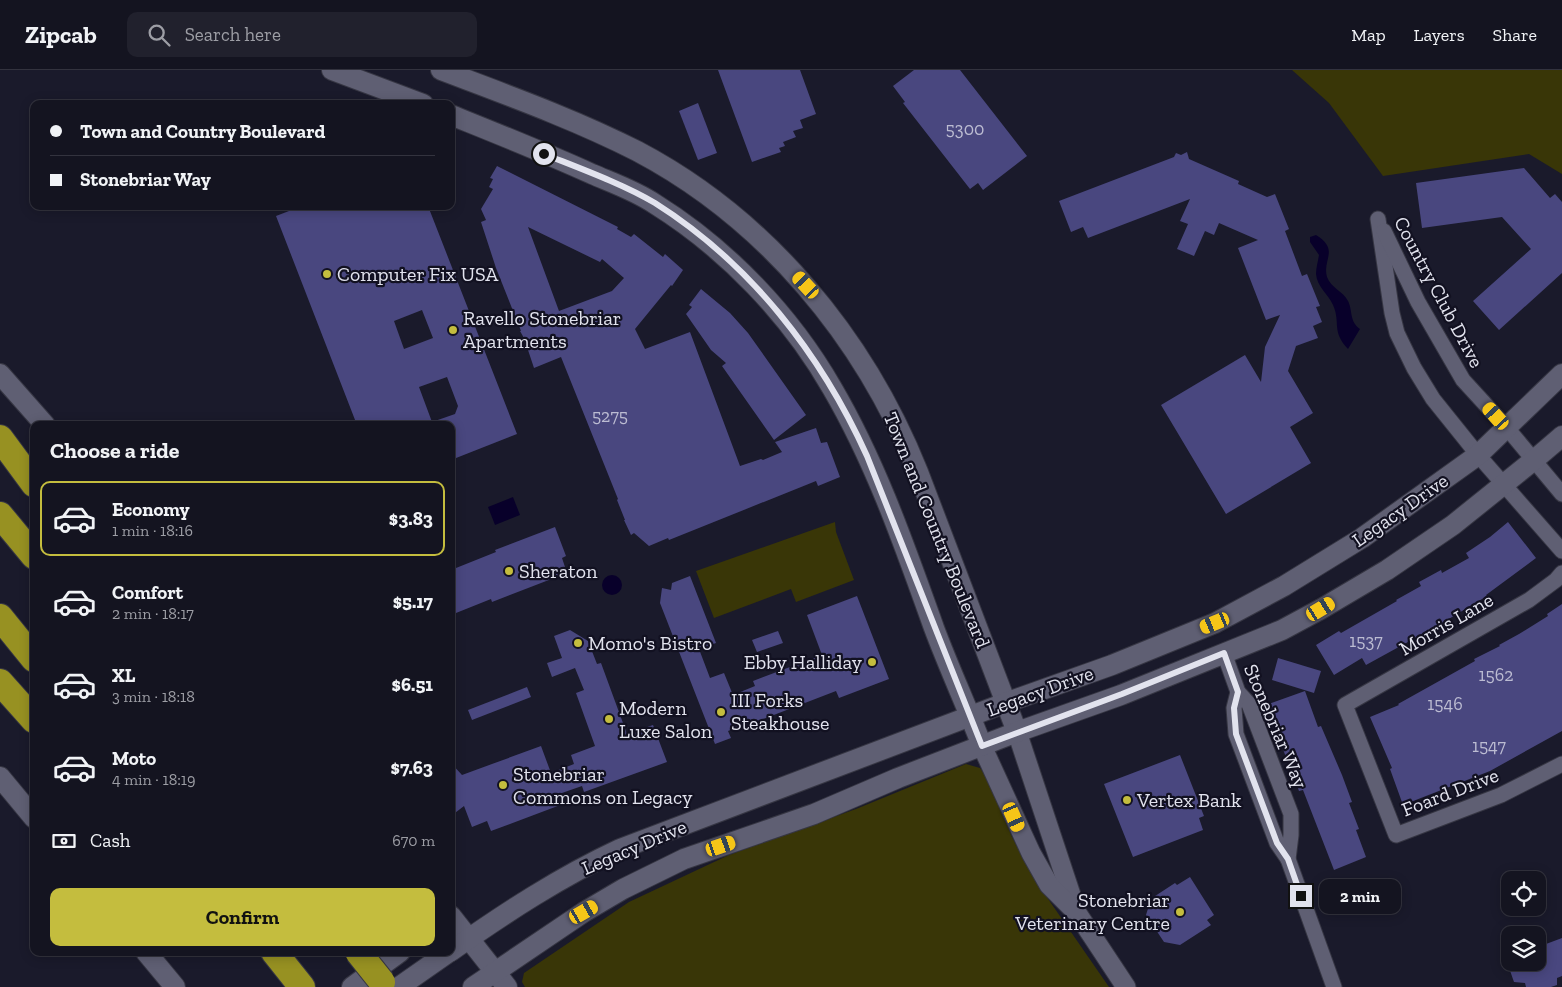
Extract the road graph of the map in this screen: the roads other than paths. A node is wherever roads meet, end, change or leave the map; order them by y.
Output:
1 (332, 70) edge
2 (441, 70) edge
3 (413, 100) edge
4 (455, 117) edge
5 (0, 374) edge
6 (1562, 374) edge
7 (41, 421) edge
8 (1507, 428) junction
9 (1562, 436) edge
10 (0, 438) edge
11 (1478, 455) junction
12 (1534, 460) junction
13 (30, 479) edge
14 (1505, 484) junction
15 (1562, 494) edge
16 (0, 515) edge
17 (30, 551) edge
18 (1562, 551) edge
19 (1562, 573) edge
20 (0, 618) edge
21 (1215, 623) junction
22 (1224, 653) junction
23 (30, 654) edge
24 (0, 682) edge
25 (1238, 692) junction
26 (1005, 703) junction
27 (1346, 705) joint
28 (30, 716) edge
29 (970, 717) junction
30 (1017, 732) junction
31 (982, 746) junction
32 (1270, 755) junction
33 (1247, 763) junction
34 (1562, 764) edge
35 (0, 778) edge
36 (30, 813) edge
37 (1288, 859) junction
38 (1078, 913) junction
39 (455, 921) edge
40 (469, 938) junction
41 (455, 948) edge
42 (149, 956) edge
43 (277, 956) edge
44 (361, 956) edge
45 (395, 956) edge
46 (444, 956) edge
47 (501, 980) edge
48 (174, 987) edge
49 (302, 987) edge
50 (352, 987) edge
51 (386, 987) edge
52 (399, 987) edge
53 (473, 987) edge
54 (1126, 987) edge
55 (1334, 987) edge

1 - 3 main road
2 - 26 main road, Town and Country Boulevard
4 - 29 main road, Town and Country Boulevard
5 - 7 main road
6 - 8 main road, Legacy Drive
8 - 11 main road, Legacy Drive
8 - 11 street, Country Club Drive
8 - 12 street, Country Club Drive
9 - 12 main road, Legacy Drive
10 - 13 highway
11 - 14 street, Country Club Drive
11 - 21 main road, Legacy Drive
12 - 14 main road, Legacy Drive
12 - 15 street, Country Club Drive
14 - 18 street, Country Club Drive
14 - 22 main road, Legacy Drive
16 - 17 highway
19 - 27 street, Morris Lane
20 - 23 highway
21 - 22 main road
21 - 26 main road, Legacy Drive
22 - 25 street, Stonebriar Way
22 - 30 main road, Legacy Drive
24 - 28 highway
25 - 32 street, Stonebriar Way
25 - 33 street
26 - 29 main road, Legacy Drive
26 - 30 main road, Town and Country Boulevard
27 - 34 street, Foard Drive
29 - 31 main road, Town and Country Boulevard
29 - 40 main road, Legacy Drive
30 - 31 main road, Legacy Drive
30 - 38 street, Town and Country Boulevard
31 - 38 street, Town and Country Boulevard
31 - 47 main road, Legacy Drive
32 - 33 street
32 - 37 street, Stonebriar Way
33 - 37 street
35 - 36 main road
37 - 55 street, Stonebriar Way
38 - 54 street, Town and Country Boulevard
39 - 40 main road
40 - 41 main road, Legacy Drive
40 - 47 main road
42 - 48 main road
43 - 49 highway
44 - 51 highway, bridge
45 - 50 main road
46 - 52 main road, Legacy Drive
47 - 53 main road, Legacy Drive

